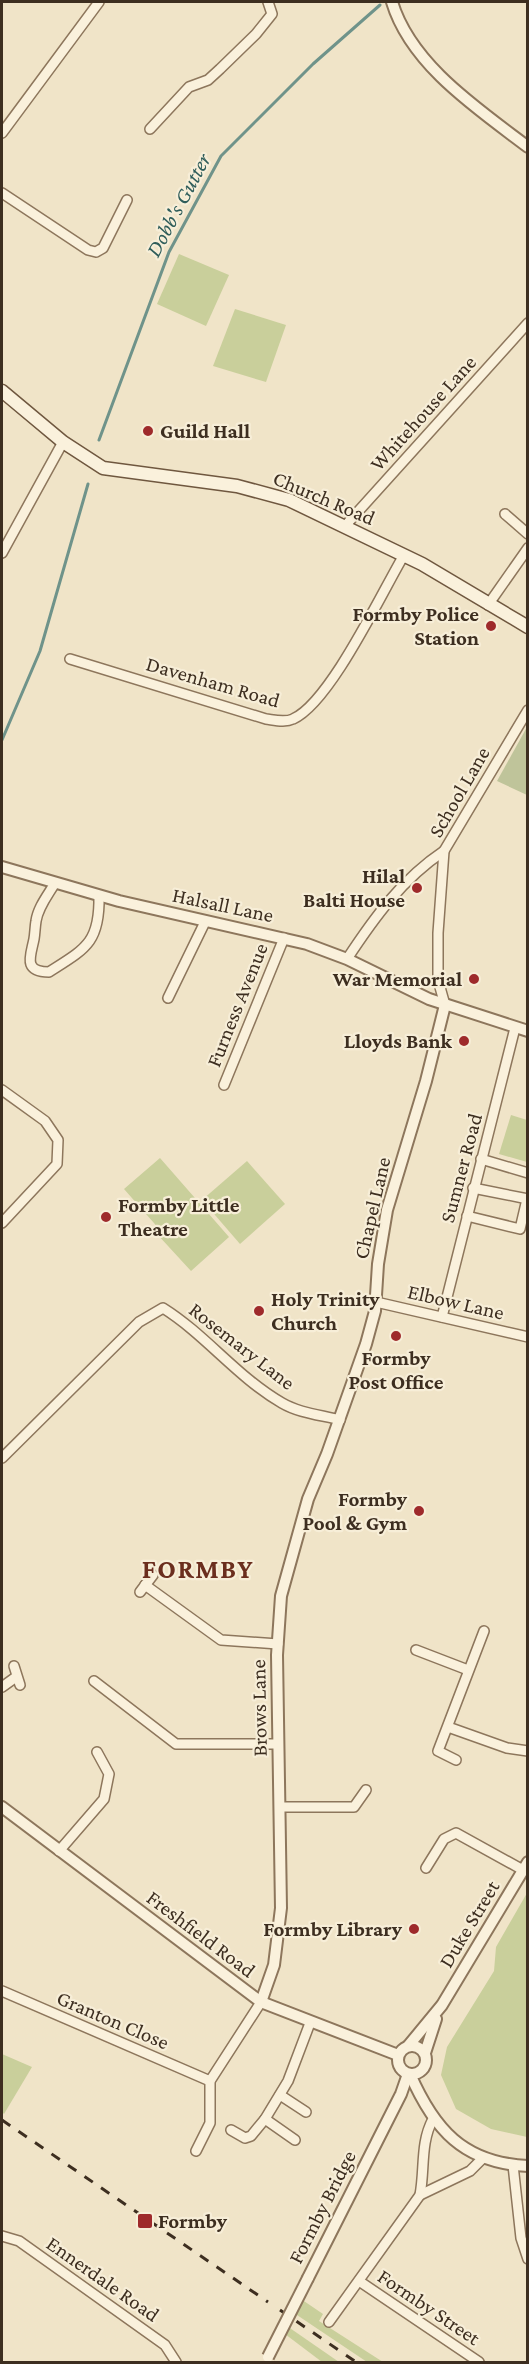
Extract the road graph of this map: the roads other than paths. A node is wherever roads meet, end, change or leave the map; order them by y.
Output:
1 (99, 2) edge
2 (268, 2) edge
3 (392, 2) edge
4 (150, 129) dead end
5 (2, 133) edge
6 (528, 147) edge
7 (2, 193) edge
8 (127, 200) dead end
9 (527, 326) edge
10 (2, 394) edge
11 (63, 442) junction
12 (505, 514) dead end
13 (345, 526) junction
14 (528, 534) edge
15 (528, 548) edge
16 (2, 553) edge
17 (404, 555) junction
18 (488, 605) junction
19 (528, 627) edge
20 (70, 659) dead end
21 (528, 710) edge
22 (444, 851) junction
23 (2, 867) edge
24 (55, 883) junction
25 (99, 896) junction
26 (205, 922) junction
27 (284, 938) junction
28 (347, 959) junction
29 (168, 998) dead end
30 (445, 1005) junction
31 (515, 1028) junction
32 (528, 1031) edge
33 (224, 1085) dead end
34 (2, 1090) edge
35 (481, 1159) junction
36 (528, 1173) edge
37 (473, 1188) junction
38 (527, 1199) edge
39 (467, 1216) junction
40 (2, 1223) edge
41 (376, 1302) junction
42 (442, 1317) junction
43 (528, 1337) edge
44 (340, 1420) junction
45 (2, 1458) edge
46 (153, 1575) dead end
47 (484, 1631) dead end
48 (278, 1644) junction
49 (416, 1650) dead end
50 (14, 1666) dead end
51 (468, 1670) junction
52 (94, 1681) dead end
53 (2, 1687) edge
54 (448, 1727) junction
55 (278, 1744) junction
56 (528, 1751) edge
57 (97, 1752) dead end
58 (456, 1760) dead end
59 (366, 1790) dead end
60 (2, 1807) edge
61 (280, 1807) junction
62 (59, 1851) junction
63 (525, 1866) edge
64 (426, 1868) dead end
65 (2, 1991) edge
66 (261, 2002) junction
67 (442, 2005) junction
68 (310, 2022) junction
69 (409, 2045) junction
70 (424, 2053) junction
71 (398, 2055) junction
72 (422, 2070) junction
73 (409, 2074) junction
74 (210, 2081) junction
75 (280, 2096) junction
76 (423, 2099) junction
77 (306, 2112) dead end
78 (265, 2119) junction
79 (433, 2119) junction
80 (231, 2130) dead end
81 (295, 2140) dead end
82 (196, 2151) dead end
83 (483, 2158) junction
84 (513, 2165) junction
85 (528, 2166) edge
86 (420, 2195) junction
87 (2, 2236) edge
88 (528, 2259) edge
89 (359, 2281) junction
90 (329, 2322) dead end
91 (267, 2360) edge
92 (176, 2362) edge
93 (479, 2362) edge

1 - 5 street
2 - 4 street
3 - 6 street
7 - 8 street
9 - 13 street, Whitehouse Lane
10 - 11 main road, Church Road
11 - 13 main road, Church Road
11 - 16 street
12 - 14 street
13 - 17 main road, Church Road
15 - 18 street
17 - 18 main road, Church Road
17 - 20 street, Davenham Road
18 - 19 main road, Church Road
21 - 22 street, School Lane
22 - 28 street
22 - 30 street, School Lane
23 - 24 street, Halsall Lane
24 - 25 street, Halsall Lane
24 - 25 street
25 - 26 street, Halsall Lane
26 - 27 street, Halsall Lane
26 - 29 street
27 - 28 street, Halsall Lane
27 - 33 street, Furness Avenue
28 - 30 street, Halsall Lane
30 - 31 street, Halsall Lane
30 - 41 street, Chapel Lane
31 - 32 street, Halsall Lane
31 - 35 street, Sumner Road
34 - 40 street
35 - 36 street
35 - 37 street, Sumner Road
37 - 38 street
37 - 39 street, Sumner Road
38 - 39 street
39 - 42 street, Sumner Road
41 - 42 street, Elbow Lane
41 - 44 street, Chapel Lane
42 - 43 street, Elbow Lane
44 - 45 street, Rosemary Lane
44 - 48 street, Brows Lane
46 - 48 street
47 - 51 street
48 - 55 street, Brows Lane
49 - 51 street
50 - 53 street
51 - 54 street
52 - 55 street
54 - 56 street
54 - 58 street
55 - 61 street, Brows Lane
57 - 62 street
59 - 61 street
60 - 62 street, Freshfield Road
61 - 66 street, Brows Lane
62 - 66 street, Freshfield Road
63 - 64 street
63 - 67 street, Duke Street
65 - 74 street, Granton Close
66 - 68 street, Freshfield Road
66 - 74 street
67 - 69 street, Duke Street
67 - 70 street, Duke Street
68 - 71 street, Freshfield Road
68 - 75 street
69 - 70 street
69 - 71 street
70 - 72 street
71 - 73 street
72 - 73 street
72 - 76 street
73 - 76 street
73 - 91 street, Formby Bridge, bridge
74 - 82 street
75 - 77 street
75 - 78 street
76 - 79 street
78 - 80 street
78 - 81 street
79 - 83 street
79 - 86 street
83 - 84 street
83 - 86 street
84 - 85 street
84 - 88 street
86 - 89 street
87 - 92 street, Ennerdale Road
89 - 90 street
89 - 93 street, Formby Street

